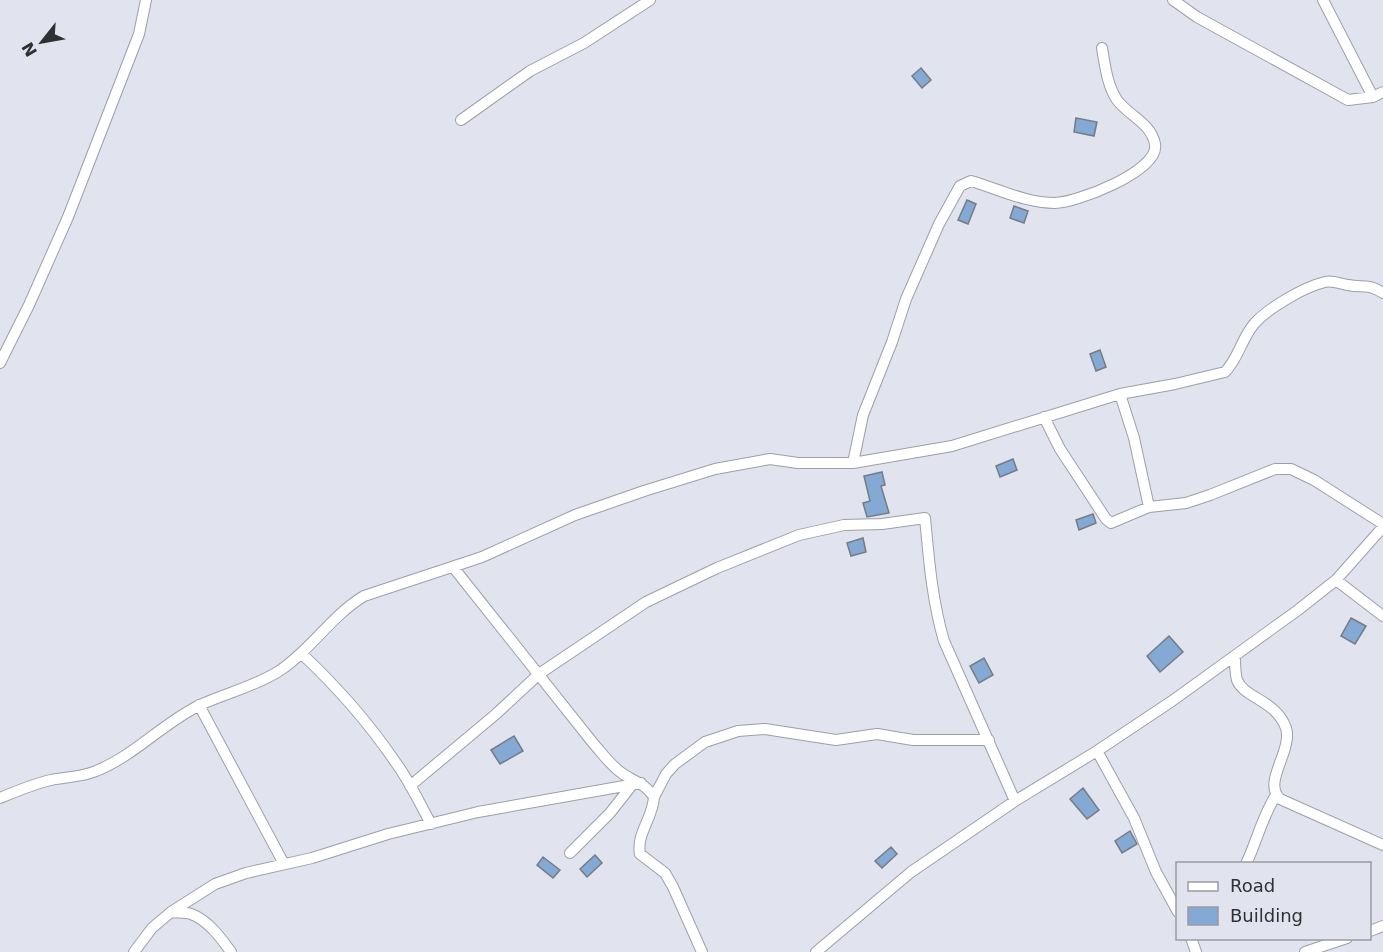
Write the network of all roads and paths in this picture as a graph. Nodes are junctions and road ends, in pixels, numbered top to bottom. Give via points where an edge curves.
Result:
1 (146, 0) edge
2 (650, 0) edge
3 (1173, 0) edge
4 (1323, 0) edge
5 (1102, 48) dead end
6 (1378, 95) edge
7 (462, 120) dead end
8 (1383, 293) edge
9 (0, 363) edge
10 (1120, 394) junction
11 (1044, 417) junction
12 (853, 463) junction
13 (1149, 507) junction
14 (1383, 526) edge
15 (453, 567) junction
16 (1336, 580) junction
17 (1383, 616) edge
18 (302, 654) junction
19 (1235, 656) junction
20 (539, 674) junction
21 (199, 705) junction
22 (989, 741) junction
23 (1096, 751) junction
24 (637, 784) junction
25 (410, 786) junction
26 (1276, 795) junction
27 (654, 797) junction
28 (0, 798) edge
29 (1015, 801) junction
30 (431, 824) junction
31 (1383, 845) edge
32 (570, 853) dead end
33 (1247, 862) edge
34 (284, 864) junction
35 (1176, 908) edge
36 (171, 912) junction
37 (1344, 940) edge
38 (134, 952) edge
39 (231, 952) edge
40 (702, 952) edge
41 (816, 952) edge
42 (1305, 952) edge

1 - 9 street via 139,34 68,217
2 - 7 street via 584,43 531,71
3 - 6 street via 1335,95 1348,100
4 - 6 street
5 - 12 street via 1112,91 1144,123 1156,147 1154,154 1134,173 1077,200 1038,202 971,181 960,186 906,299 864,415
8 - 10 street via 1364,285 1325,282 1263,315 1252,326 1225,372
10 - 11 street
10 - 13 street
11 - 12 street via 952,446
11 - 13 street via 1108,521 1114,523
12 - 15 street via 770,459 715,469 575,515
13 - 14 street via 1186,503 1275,469 1291,469
14 - 16 street
15 - 18 street via 364,596 329,624
15 - 20 street
16 - 17 street
16 - 19 street
18 - 21 street via 249,687
18 - 25 street via 368,723
19 - 23 street
19 - 26 street via 1237,680 1274,709 1287,732 1274,782
20 - 22 street via 646,602 771,546 844,525 925,518 936,614 944,641
20 - 24 street via 592,743
20 - 25 street
21 - 28 street via 104,768 51,780
21 - 34 street
22 - 27 street via 913,740 877,734 836,740 765,729 738,731 705,742 675,764
22 - 29 street
23 - 29 street
23 - 35 street via 1134,818
24 - 27 street via 648,787
24 - 30 street
24 - 32 street
25 - 30 street
26 - 31 street
26 - 33 street via 1261,822
27 - 40 street via 650,819 638,844 640,854 665,873
29 - 41 street via 911,872
30 - 34 street
34 - 36 street via 215,884
36 - 38 street via 152,928
36 - 39 street via 192,914 209,926
37 - 42 street

